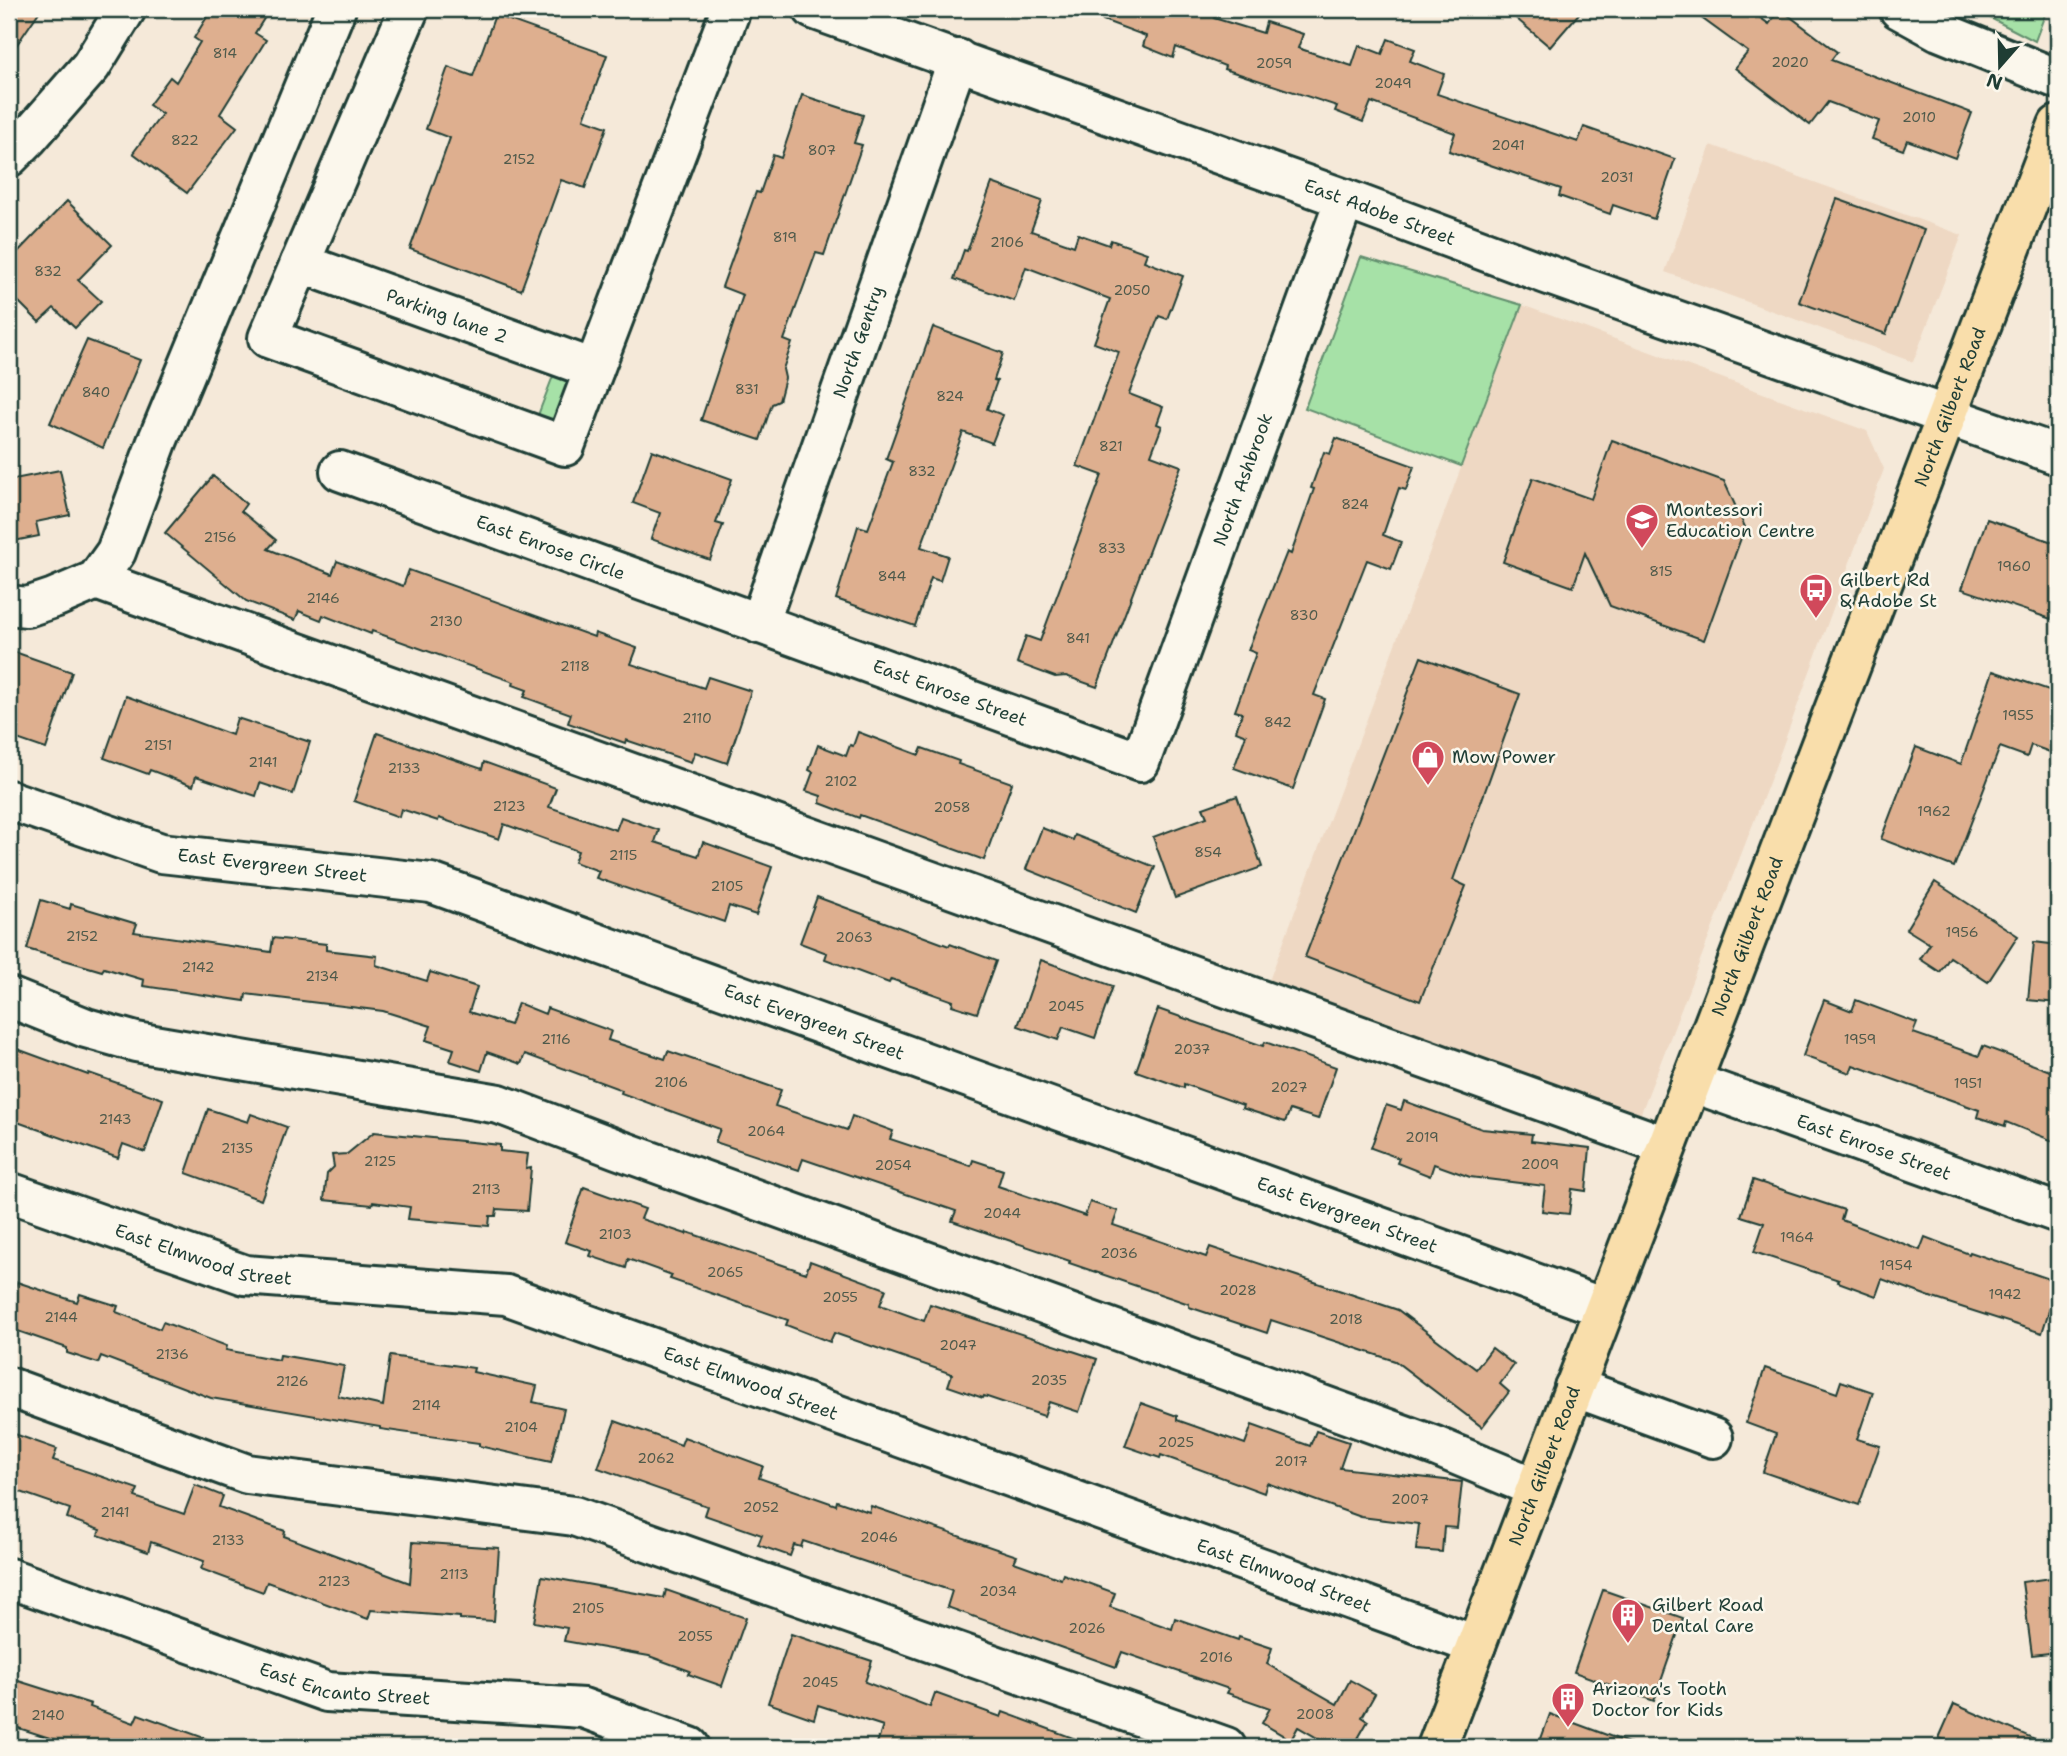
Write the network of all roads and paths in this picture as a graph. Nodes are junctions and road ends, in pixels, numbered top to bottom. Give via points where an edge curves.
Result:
1 (127, 9) edge
2 (336, 9) edge
3 (409, 9) edge
4 (731, 9) edge
5 (813, 9) edge
6 (1899, 9) edge
7 (958, 59) junction
8 (2058, 79) edge
9 (2058, 125) edge
10 (9, 157) edge
11 (1345, 199) junction
12 (300, 263) junction
13 (594, 369) junction
14 (1946, 416) junction
15 (2058, 455) edge
16 (340, 471) dead end
17 (96, 580) junction
18 (9, 605) edge
19 (760, 624) junction
20 (1140, 762) joint
21 (11, 808) edge
22 (9, 998) edge
23 (1691, 1082) junction
24 (1666, 1146) junction
25 (9, 1192) edge
26 (2058, 1213) edge
27 (1604, 1308) junction
28 (9, 1387) edge
29 (1574, 1387) junction
30 (1713, 1438) dead end
31 (1536, 1488) junction
32 (9, 1578) edge
33 (1476, 1645) junction
34 (690, 1747) edge
35 (1226, 1747) edge
36 (1437, 1747) edge

1 - 10 street via 91,66
2 - 17 street via 116,552
3 - 12 street
4 - 13 street
5 - 7 street, East Adobe Street
6 - 8 street via 1948,35
7 - 11 street, East Adobe Street
7 - 19 street, North Gentry
9 - 14 main road, North Gilbert Road
11 - 14 street, East Adobe Street
11 - 20 street, North Ashbrook
12 - 13 street, Parking lane 2
12 - 13 street via 268,338 565,446
14 - 15 street, East Adobe Street
14 - 23 main road, North Gilbert Road
16 - 19 street, East Enrose Circle
17 - 18 street via 27,607
17 - 24 street
19 - 20 street, East Enrose Street
21 - 27 street, East Evergreen Street via 161,853 431,883
22 - 31 street via 136,1042 499,1104 1435,1446
23 - 24 main road, North Gilbert Road
23 - 26 street, East Enrose Street
24 - 27 main road, North Gilbert Road
25 - 33 street, East Elmwood Street via 245,1275 506,1295
27 - 29 main road, North Gilbert Road
28 - 35 street via 247,1474 574,1516
29 - 30 street
29 - 31 main road, North Gilbert Road
31 - 33 main road, North Gilbert Road
32 - 34 street, East Encanto Street via 327,1692 583,1708
33 - 36 main road, North Gilbert Road

